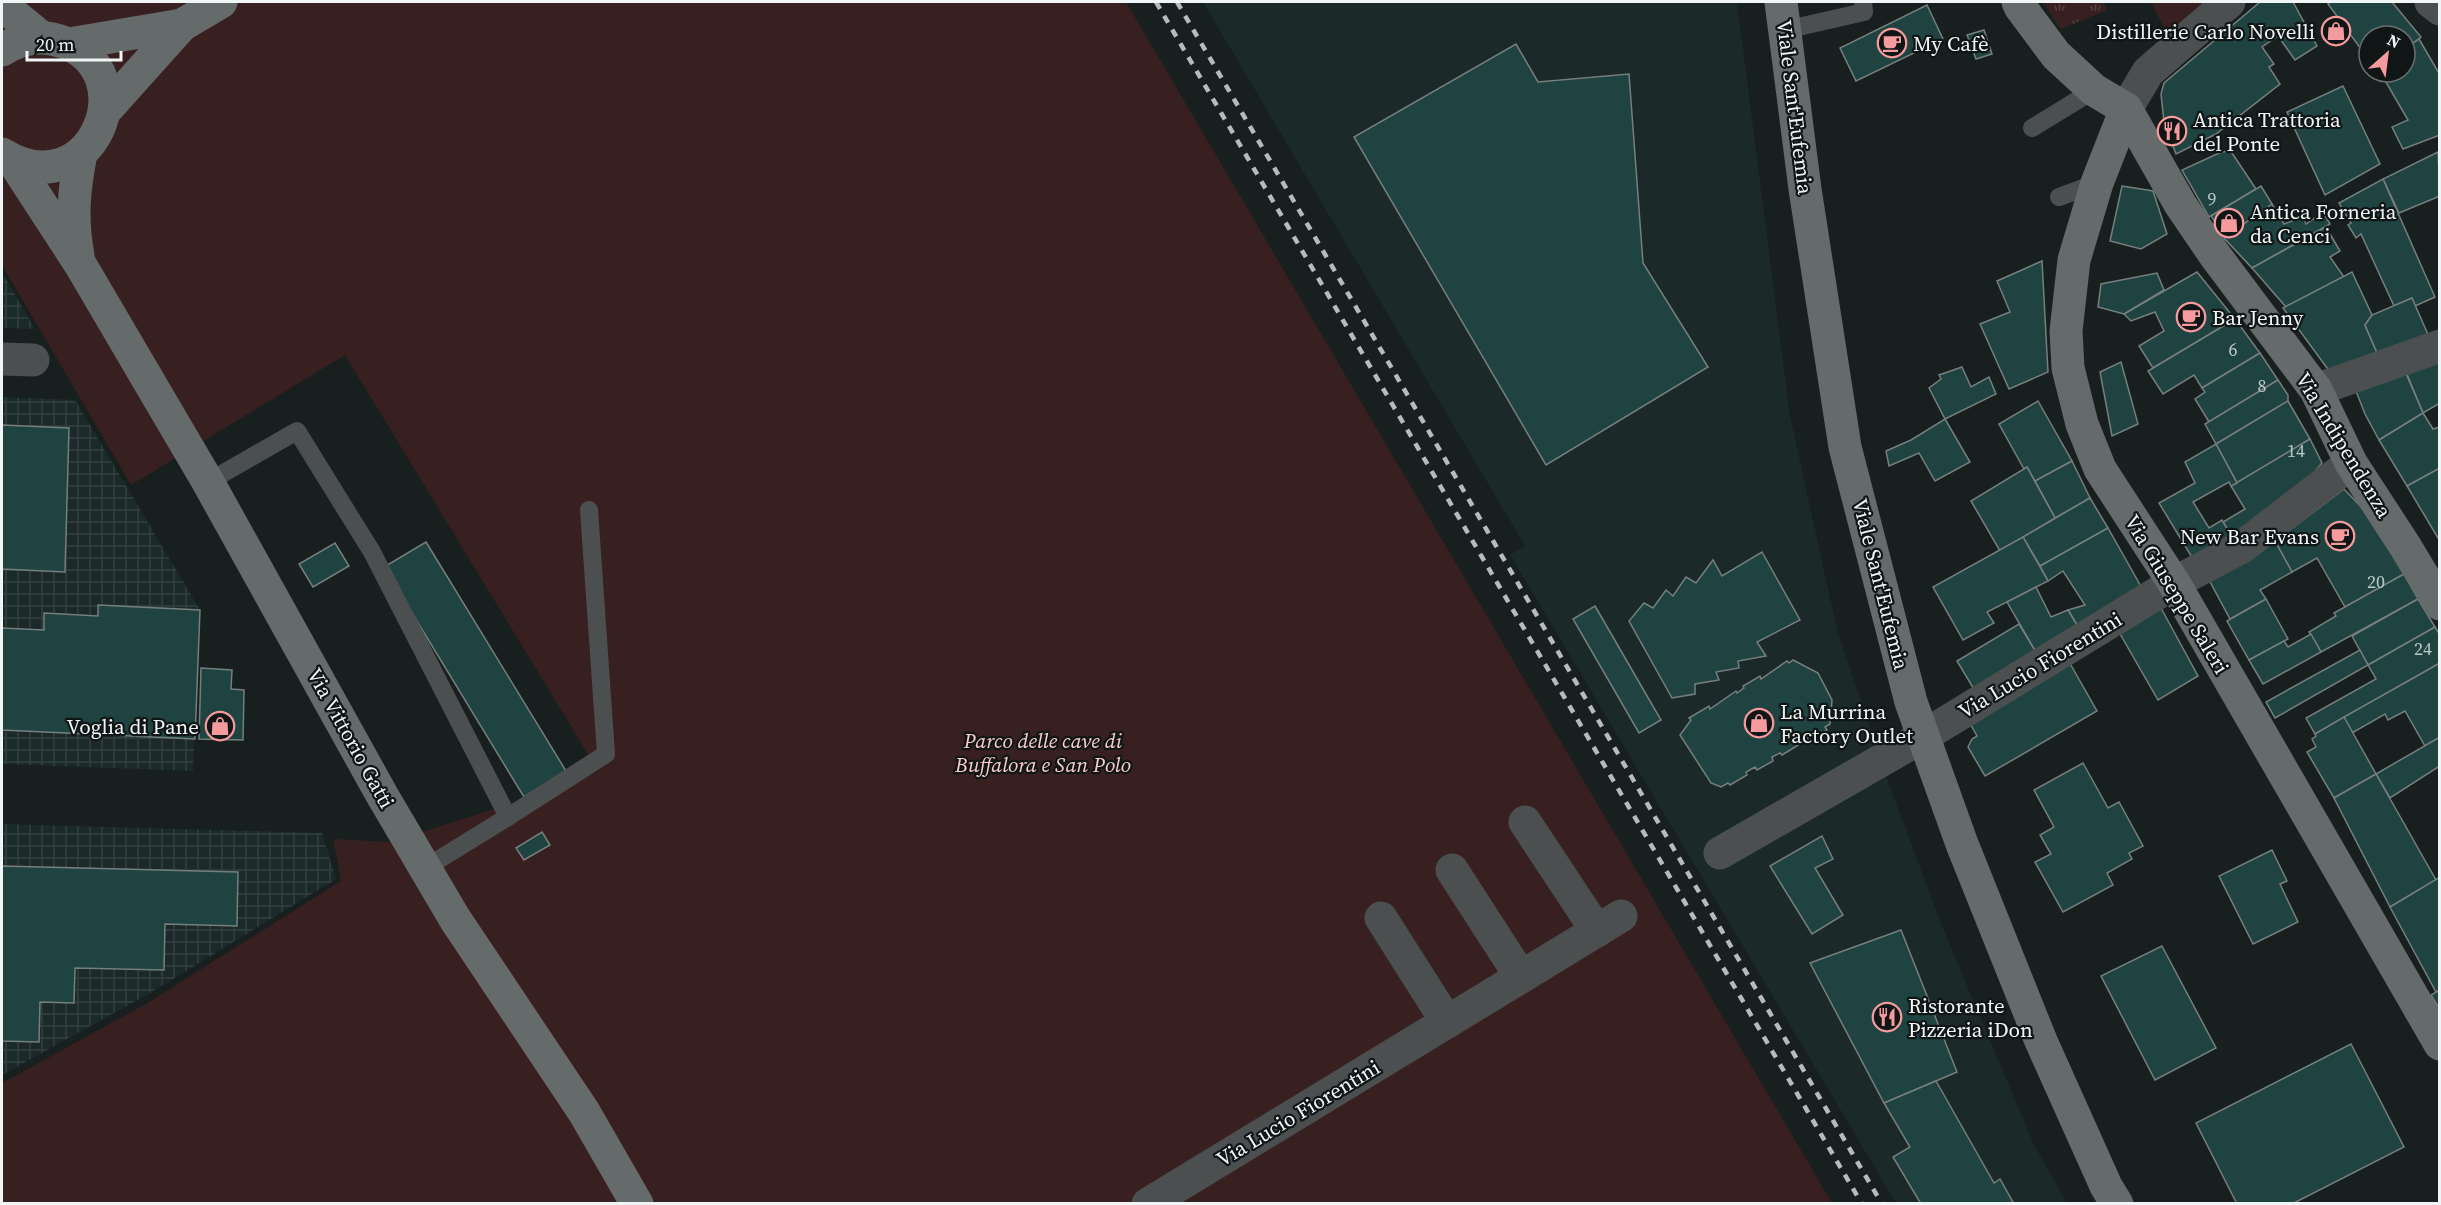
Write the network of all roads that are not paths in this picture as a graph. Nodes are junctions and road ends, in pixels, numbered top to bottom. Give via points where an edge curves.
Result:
1 (221, 2) edge
2 (1863, 2) edge
3 (2018, 2) edge
4 (2229, 2) edge
5 (2431, 2) edge
6 (2, 5) edge
7 (2439, 9) edge
8 (1783, 16) edge
9 (182, 25) junction
10 (55, 41) junction
11 (2, 50) edge
12 (2094, 90) junction
13 (2126, 109) junction
14 (104, 112) junction
15 (2032, 128) dead end
16 (81, 153) junction
17 (7, 158) edge
18 (2097, 183) junction
19 (2059, 197) dead end
20 (80, 264) junction
21 (2439, 346) edge
22 (2316, 390) junction
23 (2351, 463) junction
24 (208, 482) junction
25 (589, 510) dead end
26 (2174, 583) junction
27 (2439, 604) edge
28 (1922, 736) junction
29 (508, 817) junction
30 (1525, 822) dead end
31 (1720, 853) dead end
32 (425, 868) junction
33 (1452, 870) dead end
34 (1381, 918) dead end
35 (1521, 977) junction
36 (1447, 1022) junction
37 (2439, 1044) edge
38 (637, 1203) edge
39 (1148, 1203) edge
40 (2117, 1203) edge

1 - 9 street
2 - 8 lane via 1864,12
3 - 12 street via 2056,55
4 - 13 street via 2148,72
5 - 7 street
6 - 10 street, Via Vittorio Gatti
8 - 28 street, Viale Sant'Eufemia via 1845,447
9 - 10 street
9 - 14 street
10 - 11 street via 26,39
10 - 14 street, Via Vittorio Gatti via 83,53 93,66 105,96
12 - 13 street
12 - 15 lane
13 - 18 street, Via Giuseppe Saleri
13 - 22 street, Via Indipendenza via 2180,204
14 - 16 street, Via Vittorio Gatti via 101,126
16 - 17 street, Via Vittorio Gatti via 55,166 26,166
16 - 20 street, Via Vittorio Gatti via 73,190
17 - 20 street, Via Vittorio Gatti
18 - 19 lane
18 - 26 street, Via Giuseppe Saleri via 2074,260 2066,331 2068,368 2082,424 2100,469
20 - 24 street, Via Vittorio Gatti
21 - 22 street
22 - 23 street, Via Indipendenza
23 - 26 street, Via Lucio Fiorentini via 2242,546
23 - 27 street, Via Indipendenza
24 - 29 lane via 297,431 372,552
24 - 32 street, Via Vittorio Gatti
25 - 29 lane via 606,754
26 - 28 street, Via Lucio Fiorentini
26 - 37 street, Via Giuseppe Saleri
28 - 31 street, Via Lucio Fiorentini
28 - 40 street, Viale Sant'Eufemia via 2041,1041
29 - 32 lane
30 - 35 street, Via Lucio Fiorentini via 1609,923
32 - 38 street, Via Vittorio Gatti via 584,1112
33 - 35 street
34 - 36 street
35 - 36 street, Via Lucio Fiorentini
36 - 39 street, Via Lucio Fiorentini

